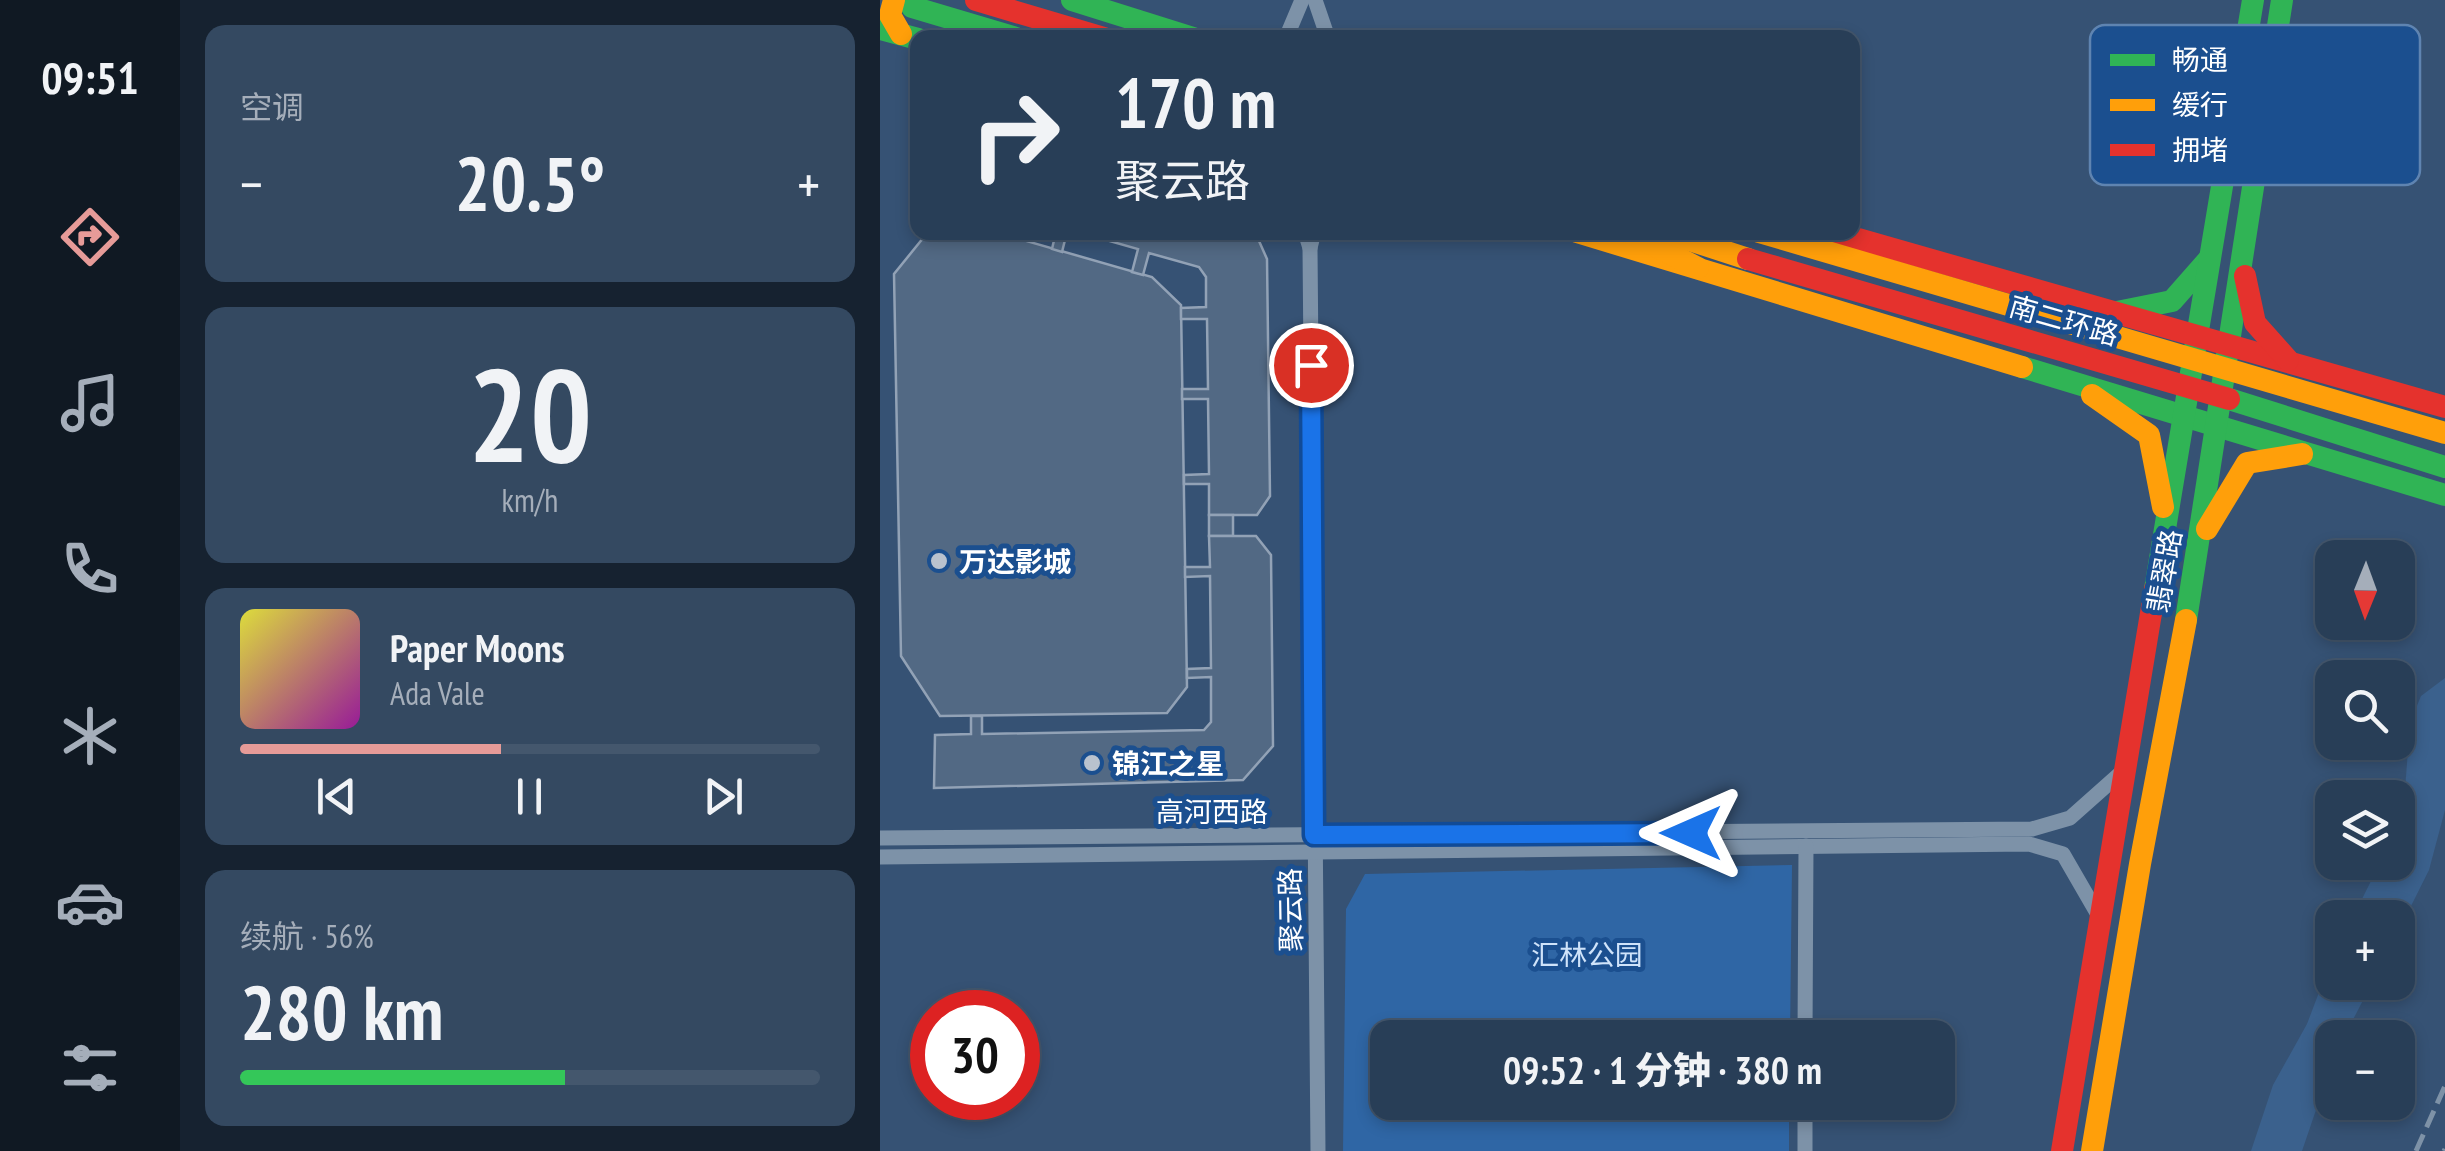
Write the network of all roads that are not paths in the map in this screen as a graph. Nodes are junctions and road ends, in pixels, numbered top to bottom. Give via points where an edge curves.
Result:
1 (976, 0) edge
2 (1072, 0) edge
3 (1302, 0) edge
4 (1314, 0) edge
5 (2253, 0) edge
6 (2282, 0) edge
7 (903, 4) edge
8 (2249, 25) edge
9 (2278, 25) edge
10 (989, 30) edge
11 (1077, 30) edge
12 (1168, 30) edge
13 (1289, 30) edge
14 (1325, 30) edge
15 (900, 34) edge
16 (2222, 185) edge
17 (2254, 185) edge
18 (1860, 239) edge
19 (1310, 240) edge
20 (1604, 240) edge
21 (1644, 240) edge
22 (1690, 240) edge
23 (1786, 240) edge
24 (2209, 259) junction
25 (2242, 260) junction
26 (1698, 268) junction
27 (2114, 312) junction
28 (2196, 336) junction
29 (2230, 346) junction
30 (2290, 363) junction
31 (2074, 383) junction
32 (2445, 407) edge
33 (2183, 416) junction
34 (2217, 426) junction
35 (2445, 433) edge
36 (2308, 453) junction
37 (2445, 467) edge
38 (2445, 494) edge
39 (2166, 520) junction
40 (2200, 540) junction
41 (2124, 770) junction
42 (1314, 835) junction
43 (880, 838) edge
44 (1806, 846) junction
45 (1314, 853) junction
46 (880, 857) edge
47 (2100, 918) junction
48 (1805, 1020) edge
49 (1805, 1120) edge
50 (1318, 1151) edge
51 (1805, 1151) edge
52 (2062, 1151) edge
53 (2092, 1151) edge

1 - 11 main road
2 - 12 main road
3 - 13 street
4 - 14 street
5 - 8 main road, 翡翠路
6 - 9 main road, 翡翠路
7 - 10 main road
7 - 15 main road via 890,15
16 - 24 main road, 翡翠路
17 - 25 main road, 翡翠路
18 - 27 main road
19 - 42 street, 聚云路
20 - 26 main road
21 - 26 main road
22 - 37 main road, 南二环路, bridge
23 - 35 main road, 南二环路, bridge
24 - 27 main road via 2172,301
24 - 28 main road, 翡翠路
25 - 29 main road, 翡翠路
25 - 30 main road via 2254,324
26 - 31 main road
27 - 28 main road
28 - 29 main road
28 - 33 main road, 翡翠路
29 - 30 main road
29 - 34 main road, 翡翠路
30 - 32 main road
31 - 33 main road
31 - 39 main road via 2149,435
33 - 34 main road
33 - 39 main road, 翡翠路
34 - 36 main road
34 - 40 main road, 翡翠路
36 - 38 main road
36 - 40 main road via 2247,462
39 - 41 main road, 翡翠路
40 - 53 main road, 翡翠路
41 - 42 street, 高河西路 via 2070,818 2032,829
41 - 47 main road, 翡翠路
42 - 43 street, 高河西路
42 - 45 street, 聚云路
44 - 45 street, 高河西路
44 - 47 street, 高河西路 via 2029,844 2063,854
44 - 48 street
45 - 46 street, 高河西路
45 - 50 street, 聚云路
47 - 52 main road, 翡翠路
49 - 51 street

